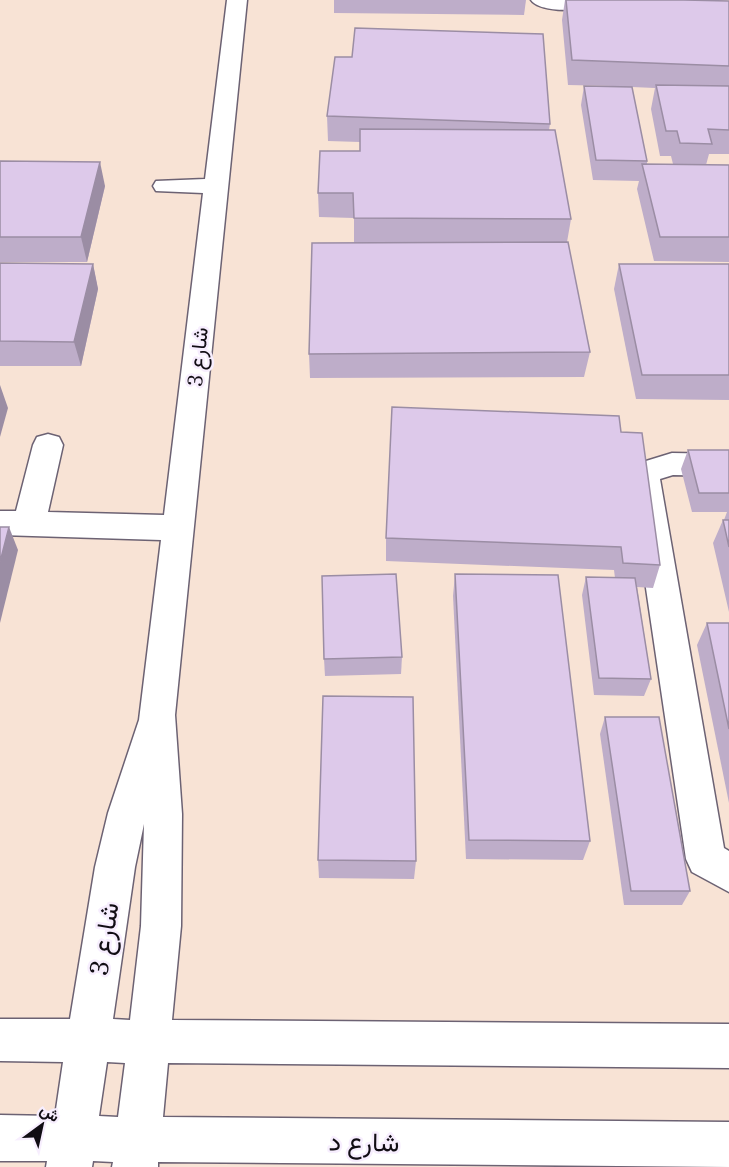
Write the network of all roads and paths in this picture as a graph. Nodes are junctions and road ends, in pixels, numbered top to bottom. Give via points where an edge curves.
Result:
1 (237, 0) edge
2 (541, 0) edge
3 (627, 3) edge
4 (165, 186) dead end
5 (216, 186) junction
6 (48, 445) dead end
7 (729, 465) edge
8 (14, 524) edge
9 (178, 528) junction
10 (157, 715) junction
11 (729, 873) edge
12 (0, 1040) edge
13 (87, 1041) junction
14 (148, 1041) junction
15 (729, 1046) edge
16 (0, 1138) edge
17 (729, 1145) edge
18 (71, 1153) edge
19 (136, 1153) edge

1 - 5 street, شارع 3
2 - 3 street
4 - 5 street
5 - 9 street, شارع 3
6 - 8 street
7 - 11 street via 672,464 644,473 706,859
8 - 9 street
9 - 10 street, شارع 3
10 - 13 street, شارع 3 via 115,867
10 - 14 street, شارع 3 via 163,880
12 - 13 street
13 - 14 street
13 - 18 street, شارع 3
14 - 15 street
14 - 19 street, شارع 3
16 - 18 street, شارع د
17 - 19 street, شارع د
18 - 19 street, شارع د

